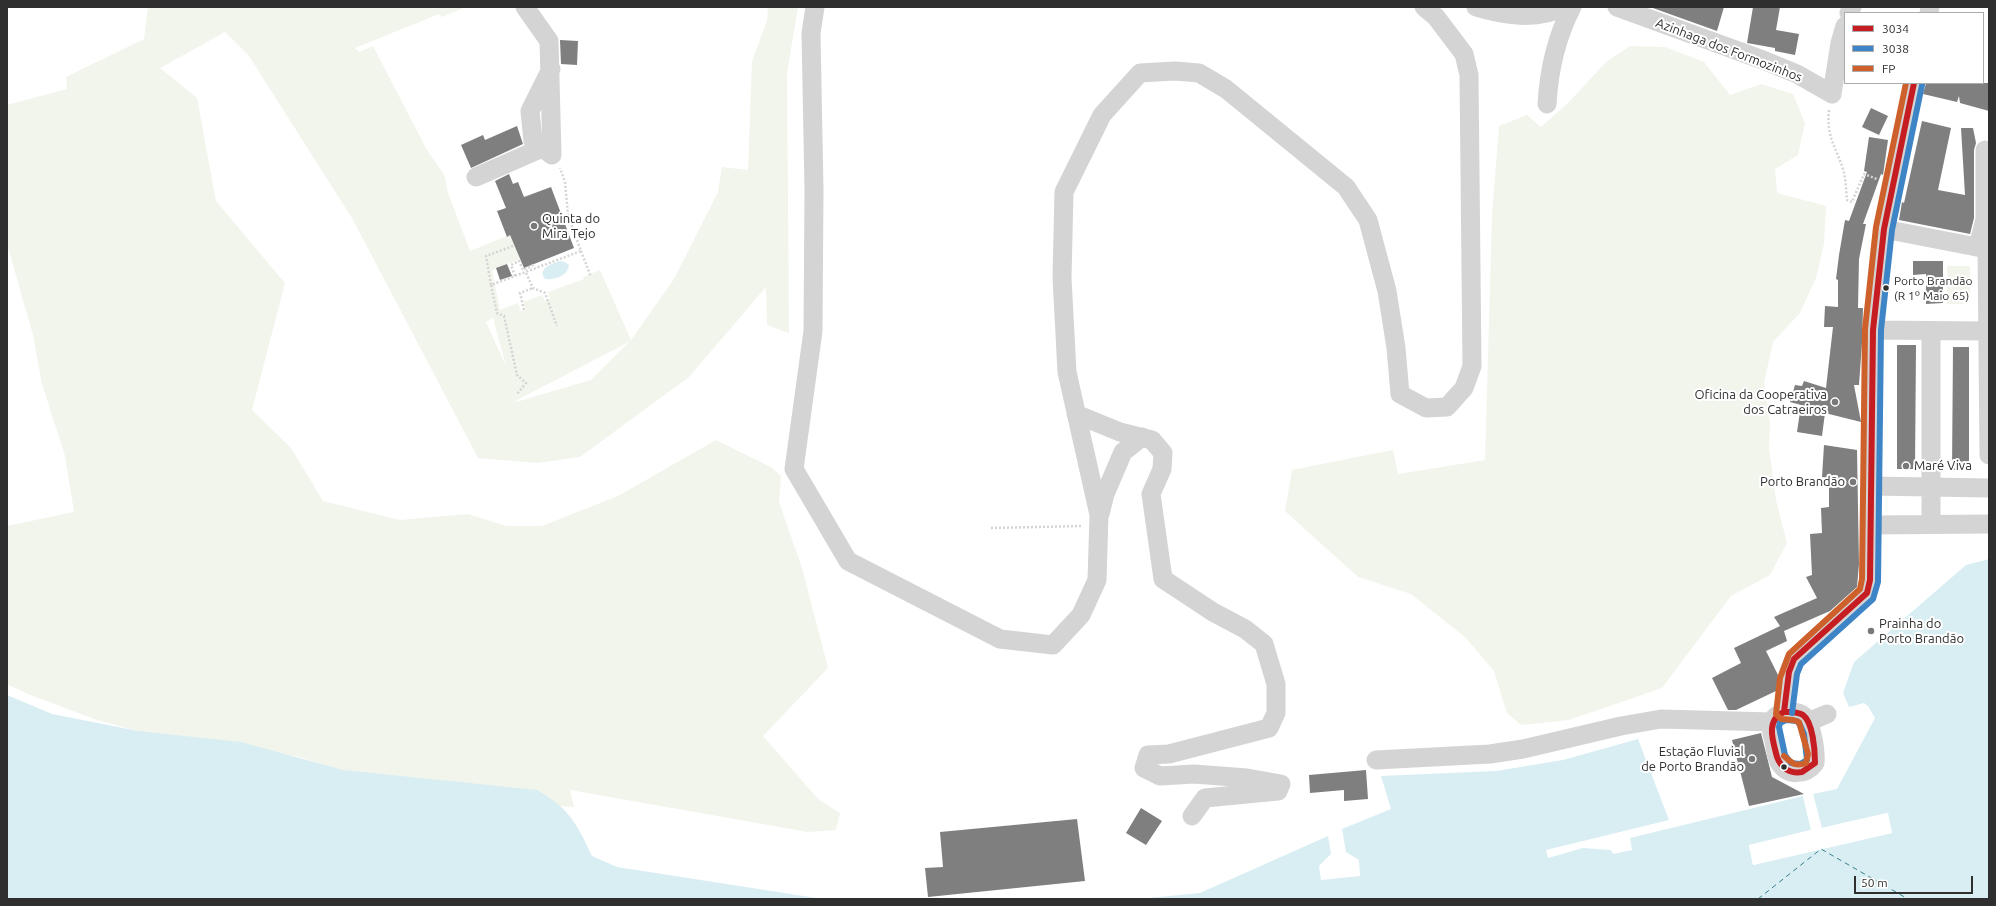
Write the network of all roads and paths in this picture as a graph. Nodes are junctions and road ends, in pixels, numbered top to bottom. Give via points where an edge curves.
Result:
1 (525, 7) edge
2 (815, 7) edge
3 (1424, 7) edge
4 (1476, 7) edge
5 (1563, 7) edge
6 (1572, 7) edge
7 (1617, 7) edge
8 (1844, 29) edge
9 (1914, 84) edge
10 (1832, 94) junction
11 (1547, 104) dead end
12 (1985, 150) dead end
13 (557, 160) dead end
14 (476, 177) dead end
15 (1893, 185) junction
16 (1884, 229) junction
17 (513, 246) dead end
18 (1978, 247) junction
19 (581, 251) junction
20 (535, 264) dead end
21 (526, 273) dead end
22 (515, 276) junction
23 (591, 277) dead end
24 (491, 285) junction
25 (533, 288) junction
26 (524, 310) dead end
27 (557, 326) dead end
28 (1873, 330) junction
29 (1931, 331) junction
30 (1988, 331) junction
31 (1989, 381) edge
32 (517, 394) dead end
33 (1076, 414) junction
34 (1142, 437) junction
35 (1989, 455) edge
36 (1871, 486) junction
37 (1931, 487) junction
38 (1989, 488) edge
39 (1094, 520) junction
40 (1931, 524) junction
41 (1989, 524) edge
42 (1871, 525) junction
43 (991, 528) dead end
44 (1827, 714) dead end
45 (1778, 717) junction
46 (1808, 722) junction
47 (1376, 760) dead end
48 (1192, 816) dead end

1 - 14 street via 549,41 551,69 530,111 533,141 542,148
2 - 39 street via 811,32 813,331 794,469 848,561 1000,639 1053,645 1081,615 1097,580
3 - 33 street via 1436,17 1464,54 1469,75 1472,366 1464,388 1447,408 1426,408 1400,394 1387,291 1368,220 1346,187 1226,88 1199,73 1175,72 1140,73 1102,115 1064,192 1062,278 1067,372
4 - 5 street via 1496,13 1531,14 1556,11
6 - 11 street via 1554,49 1548,78
7 - 10 street, Azinhaga dos Formozinhos via 1770,63 1797,74
8 - 10 street
9 - 15 street
10 - 15 path via 1828,118 1831,143 1843,170 1847,200 1852,202 1864,174
12 - 18 street via 1985,219
13 - 19 path via 565,182 568,215
15 - 16 street
16 - 18 street
16 - 28 street
17 - 24 path via 486,256
18 - 30 street via 1987,249
19 - 22 path
19 - 23 path
20 - 22 path via 522,270 519,261 511,265
21 - 25 path
22 - 24 path
24 - 32 path via 497,313 504,316 518,375 526,383
25 - 26 path via 520,293
25 - 27 path via 545,293
28 - 29 street
28 - 36 street
29 - 30 street
29 - 37 street
30 - 31 street
31 - 35 street
33 - 34 street via 1120,432
33 - 39 street
34 - 39 street via 1123,452
34 - 48 street via 1152,440 1163,452 1162,469 1151,494 1163,579 1213,612 1245,629 1264,644 1276,684 1276,713 1269,728 1169,754 1148,755 1144,768 1160,776 1194,774 1247,778 1281,784 1278,791 1205,798
36 - 37 street
36 - 42 street
37 - 38 street
37 - 40 street
39 - 43 path
40 - 41 street
40 - 42 street
42 - 45 street via 1870,580 1867,593 1794,659
44 - 46 street
45 - 46 street via 1795,712 1804,716
45 - 46 street via 1772,732 1779,762 1790,772 1799,774 1811,769 1815,763 1816,754
45 - 47 street via 1661,718 1490,754

